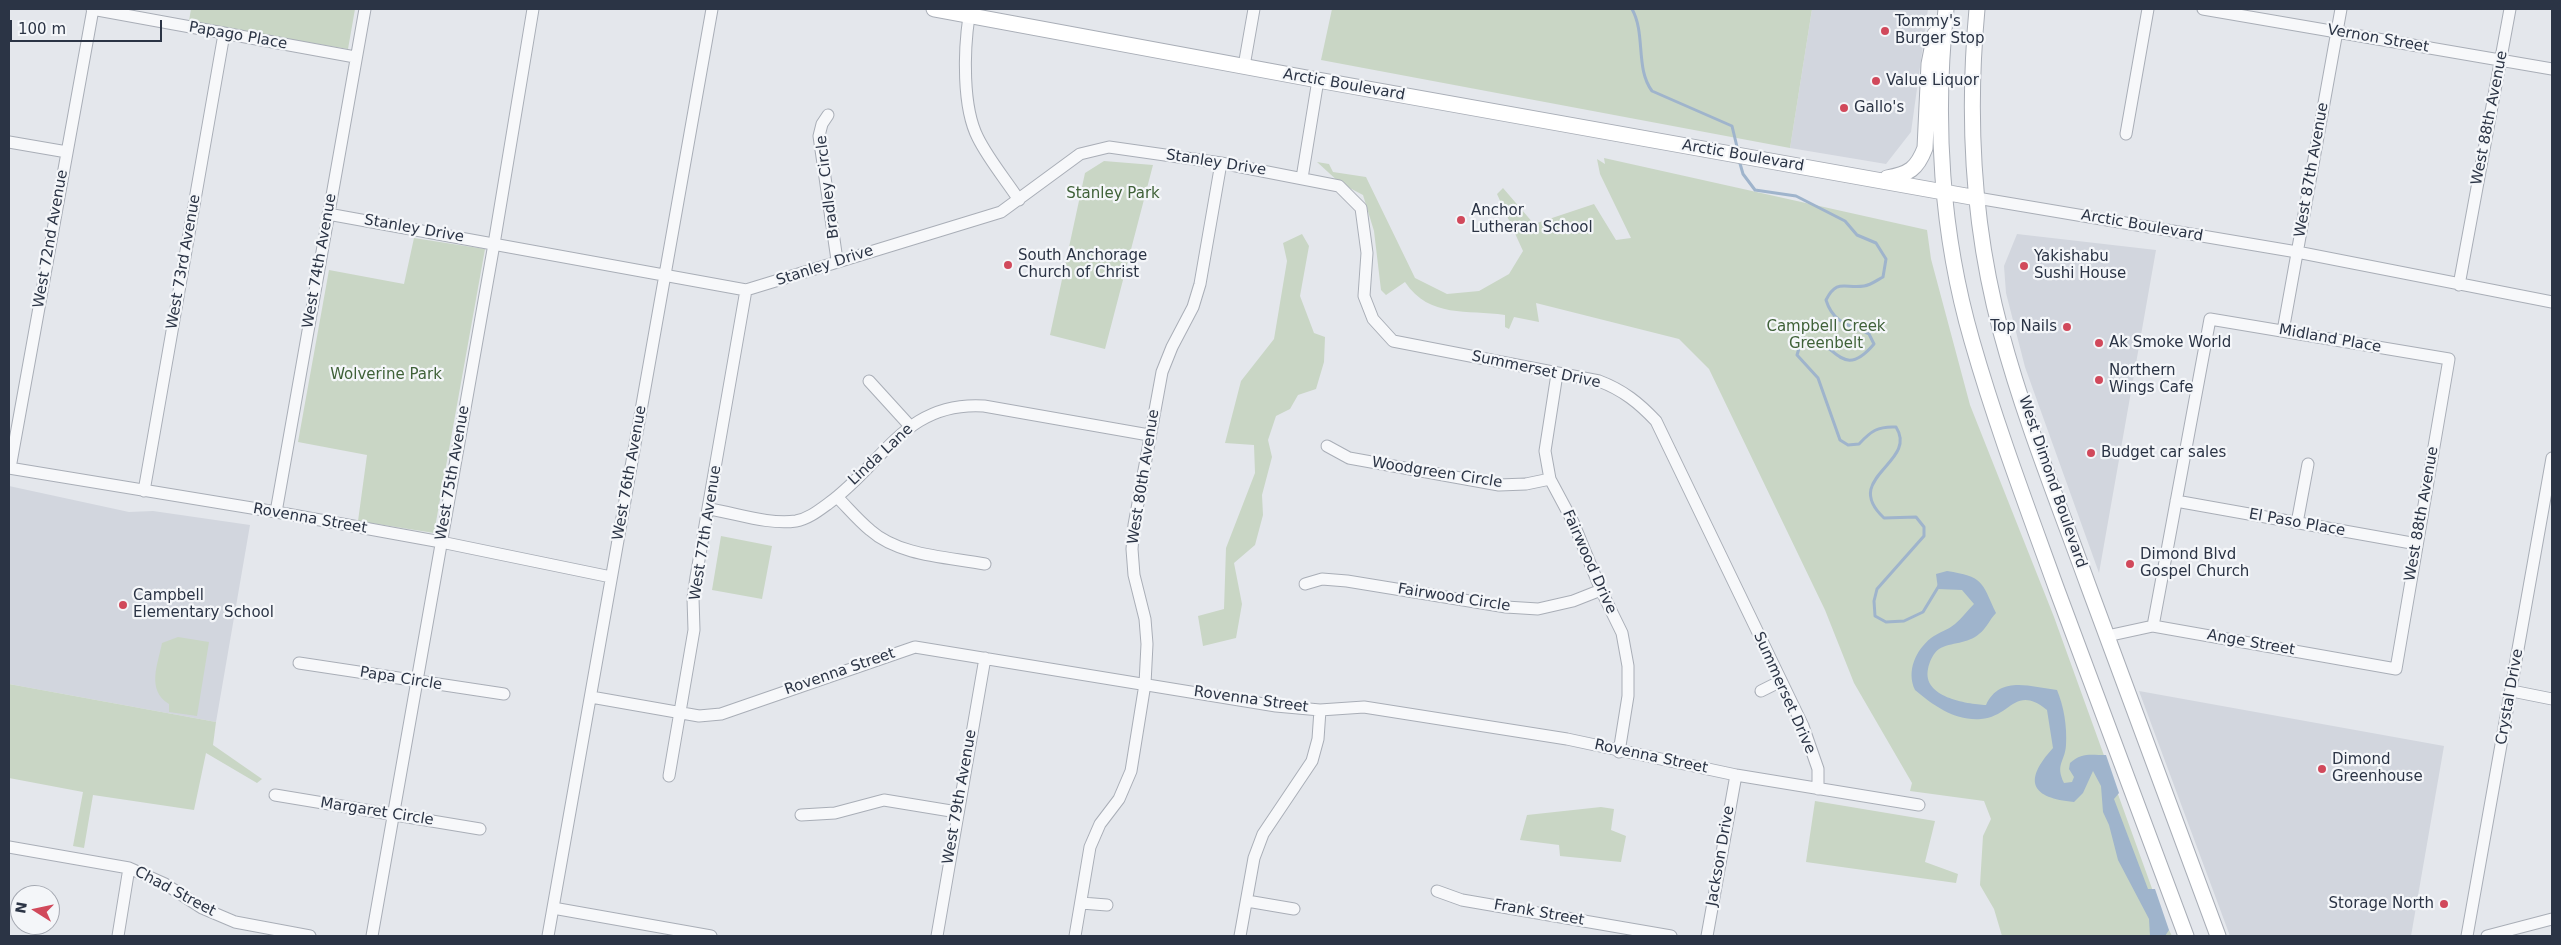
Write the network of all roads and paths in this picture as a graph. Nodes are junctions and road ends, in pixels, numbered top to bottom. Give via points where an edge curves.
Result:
1 (93, 9) edge
2 (365, 9) edge
3 (532, 9) edge
4 (712, 9) edge
5 (934, 9) edge
6 (1254, 9) edge
7 (1942, 9) edge
8 (1946, 9) edge
9 (1977, 9) edge
10 (2148, 9) edge
11 (2203, 9) edge
12 (2341, 9) edge
13 (2510, 9) edge
14 (969, 13) edge
15 (2337, 32) junction
16 (224, 34) junction
17 (354, 57) junction
18 (2501, 60) junction
19 (1244, 66) junction
20 (2552, 69) edge
21 (1318, 80) junction
22 (828, 115) dead end
23 (2126, 134) dead end
24 (9, 142) edge
25 (67, 152) junction
26 (1221, 163) junction
27 (1302, 178) junction
28 (1878, 180) junction
29 (1945, 191) junction
30 (1977, 198) junction
31 (1019, 200) junction
32 (328, 214) junction
33 (494, 244) junction
34 (2297, 252) junction
35 (837, 260) junction
36 (665, 275) junction
37 (2459, 286) junction
38 (746, 290) junction
39 (2552, 302) edge
40 (2283, 331) junction
41 (2449, 359) joint
42 (1557, 374) junction
43 (869, 381) dead end
44 (910, 426) junction
45 (1150, 435) junction
46 (1327, 446) dead end
47 (2552, 458) edge
48 (2308, 464) dead end
49 (9, 468) edge
50 (1550, 479) junction
51 (144, 491) junction
52 (837, 497) junction
53 (2176, 501) junction
54 (709, 509) junction
55 (276, 512) junction
56 (2297, 523) junction
57 (441, 542) junction
58 (2417, 544) junction
59 (985, 564) dead end
60 (611, 577) junction
61 (1305, 584) dead end
62 (1601, 590) junction
63 (2153, 626) junction
64 (2107, 636) junction
65 (985, 658) junction
66 (299, 663) dead end
67 (2396, 669) joint
68 (1782, 681) junction
69 (417, 682) junction
70 (1145, 684) junction
71 (1761, 691) dead end
72 (2512, 691) junction
73 (504, 694) dead end
74 (591, 697) junction
75 (2552, 699) edge
76 (1320, 710) junction
77 (680, 712) junction
78 (1619, 752) junction
79 (1736, 775) junction
80 (668, 776) dead end
81 (1818, 789) junction
82 (275, 795) dead end
83 (1919, 804) dead end
84 (957, 812) junction
85 (393, 814) junction
86 (801, 816) dead end
87 (480, 829) dead end
88 (9, 847) edge
89 (129, 868) junction
90 (1437, 891) dead end
91 (1247, 901) junction
92 (1081, 902) junction
93 (1107, 905) dead end
94 (553, 908) junction
95 (1294, 909) dead end
96 (2552, 919) edge
97 (648, 931) edge
98 (118, 936) edge
99 (310, 936) edge
100 (372, 936) edge
101 (548, 936) edge
102 (710, 936) edge
103 (937, 936) edge
104 (1075, 936) edge
105 (1240, 936) edge
106 (1671, 936) edge
107 (1707, 936) edge
108 (2186, 936) edge
109 (2218, 936) edge
110 (2467, 936) edge
111 (2487, 936) edge

1 - 16 street, Papago Place
1 - 25 street, West 72nd Avenue
2 - 17 street, West 74th Avenue
3 - 33 street, West 75th Avenue
4 - 36 street, West 76th Avenue
5 - 14 main road, Arctic Boulevard
6 - 19 street
7 - 28 main road via 1929,64 1925,148 1920,160 1906,175
8 - 29 main road, West Dimond Boulevard via 1940,86
9 - 30 main road, West Dimond Boulevard via 1972,90
10 - 23 street
11 - 15 street, Vernon Street
12 - 15 street, West 87th Avenue
13 - 18 street, West 88th Avenue
14 - 19 main road, Arctic Boulevard
14 - 31 street via 966,36 970,113 978,138
15 - 18 street, Vernon Street
15 - 34 street, West 87th Avenue
16 - 17 street, Papago Place
16 - 51 street, West 73rd Avenue
17 - 32 street, West 74th Avenue
18 - 20 street, Vernon Street
18 - 37 street, West 88th Avenue
19 - 21 main road, Arctic Boulevard
21 - 27 street
21 - 28 main road, Arctic Boulevard
22 - 35 street, Bradley Circle via 819,136
24 - 25 street
25 - 49 street, West 72nd Avenue
26 - 27 street, Stanley Drive
26 - 31 street, Stanley Drive via 1109,147 1080,154
26 - 45 street, West 80th Avenue via 1200,284 1193,307 1162,372
27 - 42 street, Summerset Drive via 1339,186 1361,208 1367,253 1364,296 1373,319 1393,341
28 - 29 main road, Arctic Boulevard
29 - 30 main road, Arctic Boulevard
29 - 108 main road, West Dimond Boulevard via 1955,264 1986,385 2012,465
30 - 34 street, Arctic Boulevard
30 - 64 main road, West Dimond Boulevard via 1985,259 2001,332 2041,455
31 - 35 street, Stanley Drive via 1001,212
32 - 33 street, Stanley Drive
32 - 55 street, West 74th Avenue
33 - 36 street, Stanley Drive
33 - 57 street, West 75th Avenue
34 - 37 street, Arctic Boulevard
34 - 40 street, West 87th Avenue
35 - 38 street, Stanley Drive
36 - 38 street, Stanley Drive
36 - 60 street, West 76th Avenue
37 - 39 street, Arctic Boulevard
38 - 54 street, West 77th Avenue
40 - 41 street, Midland Place
40 - 53 street, Midland Place via 2210,319
41 - 58 street, West 88th Avenue
42 - 50 street, Fairwood Drive via 1545,451
42 - 68 street, Summerset Drive via 1599,381 1616,388 1638,402 1656,421
43 - 44 street
44 - 45 street, Linda Lane via 944,408 963,404
44 - 52 street, Linda Lane
45 - 70 street, West 80th Avenue via 1132,549 1134,575 1145,619
46 - 50 street, Woodgreen Circle via 1349,458 1499,485
47 - 72 street, Crystal Drive
48 - 56 street
49 - 51 street, Rovenna Street
50 - 62 street, Fairwood Drive via 1573,522
51 - 55 street, Rovenna Street
52 - 54 street, Linda Lane via 807,518 796,521 782,522
52 - 59 street via 870,531 885,540 907,549
53 - 56 street, El Paso Place
53 - 63 street
54 - 77 street, West 77th Avenue via 696,577 694,630
55 - 57 street, Rovenna Street
56 - 58 street, El Paso Place
57 - 60 street, Rovenna Street
57 - 69 street, West 75th Avenue
58 - 67 street, West 88th Avenue
60 - 74 street, West 76th Avenue
61 - 62 street, Fairwood Circle via 1322,579 1347,581 1506,607 1538,609
62 - 78 street, Fairwood Drive via 1622,633 1628,666 1628,696
63 - 64 street, Ange Street
63 - 67 street, Ange Street
64 - 109 main road, West Dimond Boulevard
65 - 70 street, Rovenna Street
65 - 77 street, Rovenna Street via 915,647 721,714 699,716
65 - 84 street, West 79th Avenue
66 - 69 street, Papa Circle
68 - 71 street
68 - 81 street, Summerset Drive via 1803,726 1818,770
69 - 73 street, Papa Circle
69 - 85 street, West 75th Avenue
70 - 76 street, Rovenna Street via 1276,706
70 - 92 street, West 80th Avenue via 1131,771 1119,800 1100,824 1090,847
72 - 75 street
72 - 110 street, Crystal Drive
74 - 77 street, Rovenna Street
74 - 94 street, West 76th Avenue
76 - 78 street, Rovenna Street via 1364,706 1567,739
76 - 91 street via 1318,739 1312,760 1263,834 1254,858
77 - 80 street, West 77th Avenue
78 - 79 street, Rovenna Street
79 - 81 street, Rovenna Street
79 - 107 street, Jackson Drive
81 - 83 street, Rovenna Street
82 - 85 street, Margaret Circle
84 - 86 street via 884,800 835,813
84 - 103 street, West 79th Avenue
85 - 87 street, Margaret Circle
85 - 100 street, West 75th Avenue
88 - 89 street, Chad Street
89 - 98 street
89 - 99 street, Chad Street via 165,884 202,908 235,922
90 - 106 street, Frank Street via 1462,900
91 - 95 street
91 - 105 street
92 - 93 street
92 - 104 street, West 80th Avenue
94 - 97 street
94 - 101 street, West 76th Avenue
96 - 111 street
97 - 102 street

